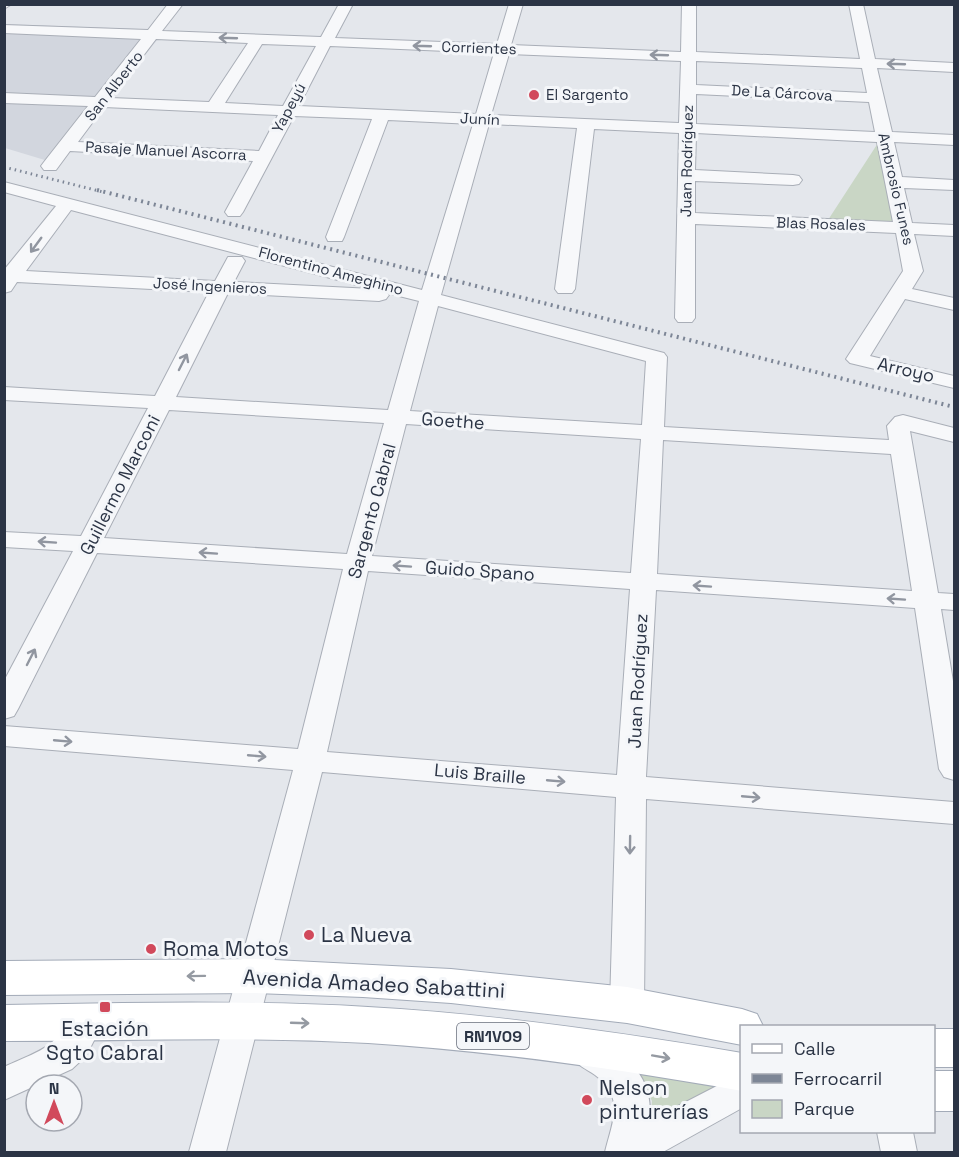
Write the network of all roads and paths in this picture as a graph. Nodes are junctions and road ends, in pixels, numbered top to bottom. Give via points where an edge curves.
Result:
1 (176, 4) edge
2 (346, 4) edge
3 (516, 4) edge
4 (688, 4) edge
5 (856, 4) edge
6 (4, 29) edge
7 (153, 35) junction
8 (258, 39) junction
9 (326, 42) junction
10 (503, 49) junction
11 (687, 56) junction
12 (870, 63) junction
13 (954, 67) edge
14 (688, 89) junction
15 (4, 98) edge
16 (876, 98) junction
17 (101, 102) junction
18 (214, 107) junction
19 (288, 110) junction
20 (382, 114) junction
21 (483, 119) junction
22 (586, 124) junction
23 (687, 128) junction
24 (884, 137) junction
25 (954, 140) edge
26 (67, 146) junction
27 (264, 156) junction
28 (50, 166) dead end
29 (687, 175) junction
30 (793, 180) dead end
31 (895, 182) junction
32 (954, 185) edge
33 (4, 187) edge
34 (67, 203) junction
35 (234, 212) dead end
36 (687, 218) junction
37 (905, 228) junction
38 (929, 229) junction
39 (954, 230) edge
40 (335, 237) dead end
41 (954, 238) edge
42 (235, 261) dead end
43 (7, 280) edge
44 (222, 287) junction
45 (565, 290) dead end
46 (901, 292) junction
47 (423, 296) junction
48 (954, 304) edge
49 (685, 318) dead end
50 (657, 357) joint
51 (857, 359) joint
52 (954, 382) edge
53 (4, 393) edge
54 (162, 403) junction
55 (397, 417) junction
56 (652, 433) junction
57 (954, 435) edge
58 (901, 448) junction
59 (4, 539) edge
60 (89, 545) junction
61 (357, 563) junction
62 (644, 582) junction
63 (926, 601) junction
64 (954, 602) edge
65 (4, 709) edge
66 (4, 736) edge
67 (310, 760) junction
68 (954, 769) edge
69 (631, 787) junction
70 (954, 813) edge
71 (255, 976) junction
72 (4, 978) edge
73 (627, 1005) junction
74 (241, 1021) junction
75 (4, 1023) edge
76 (86, 1023) junction
77 (740, 1027) edge
78 (564, 1043) junction
79 (935, 1048) edge
80 (954, 1048) edge
81 (740, 1072) edge
82 (4, 1084) edge
83 (740, 1090) edge
84 (935, 1091) edge
85 (954, 1091) edge
86 (895, 1133) edge
87 (208, 1152) edge
88 (623, 1152) edge
89 (629, 1152) edge
90 (899, 1152) edge

1 - 7 street, San Alberto
2 - 9 street, Yapeyú
3 - 10 street, Sargento Cabral
4 - 11 street, Juan Rodríguez
5 - 12 street, Ambrosio Funes
6 - 7 street, Corrientes
8 -> 7 street, Corrientes
7 - 17 street, San Alberto
8 - 9 street, Corrientes
8 - 18 street
10 -> 9 street, Corrientes
9 - 19 street, Yapeyú
11 -> 10 street, Corrientes
10 - 21 street, Sargento Cabral
11 - 12 street, Corrientes
11 - 14 street, Juan Rodríguez
13 -> 12 street, Corrientes
12 - 16 street, Ambrosio Funes
14 - 16 street, De La Cárcova
14 - 23 street, Juan Rodríguez
15 - 17 street, Junín
16 - 24 street, Ambrosio Funes
17 - 18 street, Junín
17 - 26 street, San Alberto
18 - 19 street, Junín
19 - 20 street, Junín
19 - 27 street, Yapeyú
20 - 21 street, Junín
20 - 40 street
21 - 22 street, Junín
21 - 47 street, Sargento Cabral
22 - 23 street, Junín
22 - 45 street
23 - 24 street, Junín
23 - 29 street, Juan Rodríguez
24 - 25 street, Junín
24 - 31 street, Ambrosio Funes
26 - 27 street, Pasaje Manuel Ascorra
26 - 28 street, San Alberto
27 - 35 street, Yapeyú
29 - 30 street
29 - 36 street, Juan Rodríguez
31 - 32 street
31 - 37 street, Ambrosio Funes
33 - 34 street, Florentino Ameghino
34 -> 43 street
34 - 47 street, Florentino Ameghino
36 - 37 street, Blas Rosales
36 - 49 street, Juan Rodríguez
37 - 38 street, Blas Rosales
37 - 46 street, Ambrosio Funes via 913,271
38 - 39 street, Blas Rosales
38 - 41 street
42 - 44 street, Guillermo Marconi
43 - 44 street, José Ingenieros
44 - 47 street, José Ingenieros
54 -> 44 street, Guillermo Marconi
46 - 48 street
46 - 51 street, Ambrosio Funes
47 - 50 street, Florentino Ameghino
47 - 55 street, Sargento Cabral
50 - 56 street, Juan Rodríguez
51 - 52 street, Arroyo
53 - 54 street, Goethe
54 - 55 street, Goethe
54 - 60 street, Guillermo Marconi
55 - 56 street, Goethe
55 - 61 street, Sargento Cabral
56 - 58 street, Goethe
56 - 62 street, Juan Rodríguez
57 - 58 street via 903,422 897,426
58 - 63 street
60 -> 59 street, Guido Spano
61 -> 60 street, Guido Spano
65 -> 60 street, Guillermo Marconi
62 -> 61 street, Guido Spano
61 - 67 street, Sargento Cabral
63 -> 62 street, Guido Spano
62 - 69 street, Juan Rodríguez
63 - 64 street, Guido Spano
63 - 68 street
66 -> 67 street, Luis Braille
67 -> 69 street, Luis Braille
67 - 71 street, Sargento Cabral
69 -> 70 street, Luis Braille
69 -> 73 street, Juan Rodríguez
71 -> 72 main road, Avenida Amadeo Sabattini
71 - 73 main road, Avenida Amadeo Sabattini via 452,986
71 - 74 street, Sargento Cabral
73 - 77 main road, Avenida Amadeo Sabattini
74 - 76 main road, RN1V09
74 -> 78 main road, RN1V09 via 354,1025
74 - 87 street, Sargento Cabral
75 - 76 main road, RN1V09
76 - 82 street via 74,1045 60,1058
78 -> 81 main road, RN1V09
78 - 88 street via 609,1063 630,1088 632,1125
79 - 80 main road
83 - 89 street
84 - 85 main road
86 - 90 street

